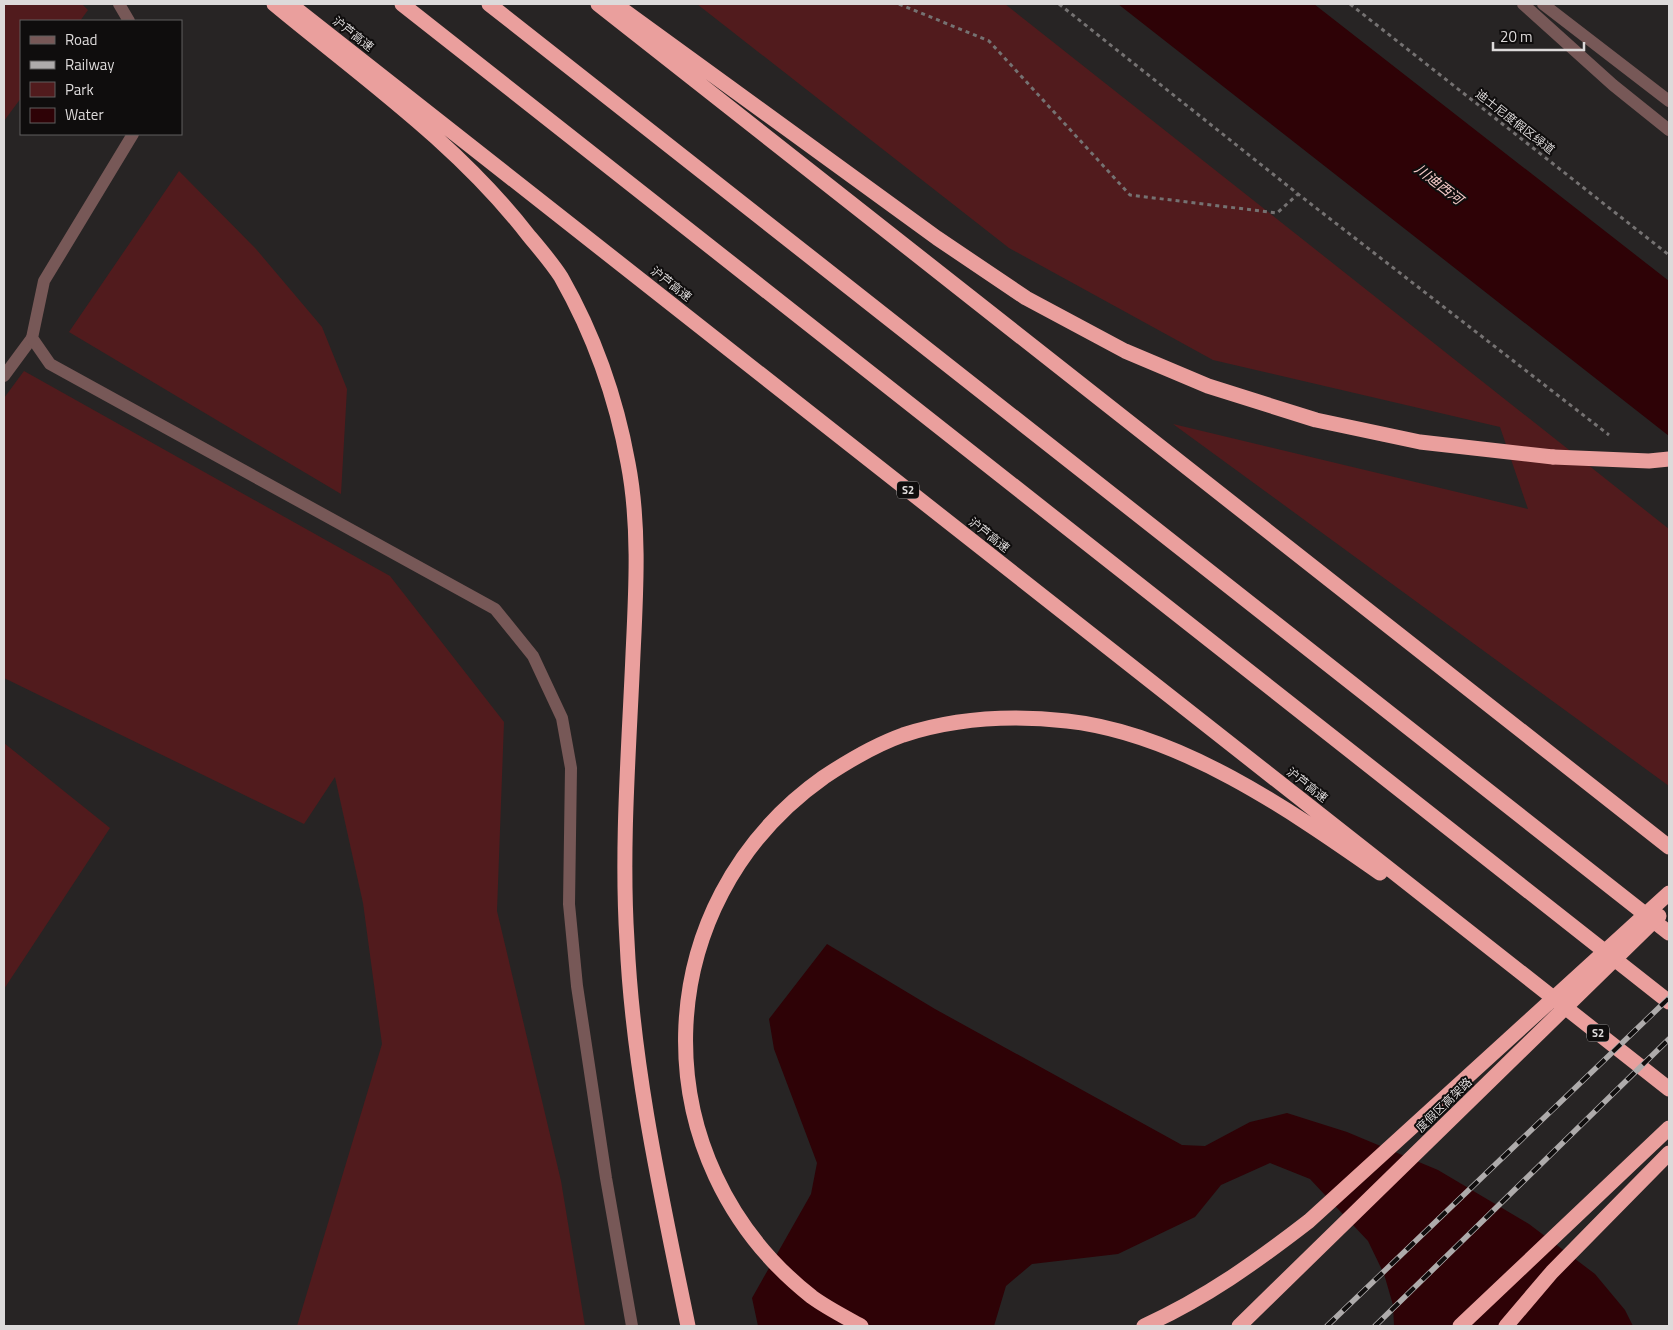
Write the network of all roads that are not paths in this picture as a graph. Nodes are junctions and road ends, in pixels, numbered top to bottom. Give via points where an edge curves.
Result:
1 (119, 4) edge
2 (274, 4) edge
3 (290, 4) edge
4 (402, 4) edge
5 (489, 4) edge
6 (598, 4) edge
7 (615, 4) edge
8 (1523, 4) edge
9 (1543, 4) edge
10 (128, 20) edge
11 (1669, 101) edge
12 (1669, 130) edge
13 (133, 135) edge
14 (32, 338) junction
15 (4, 376) edge
16 (1669, 459) edge
17 (1669, 847) edge
18 (1669, 893) edge
19 (1669, 906) edge
20 (1669, 933) edge
21 (1526, 977) junction
22 (1669, 1002) edge
23 (1669, 1089) edge
24 (1669, 1128) edge
25 (1669, 1154) edge
26 (632, 1326) edge
27 (688, 1326) edge
28 (862, 1326) edge
29 (1144, 1326) edge
30 (1239, 1326) edge
31 (1460, 1326) edge
32 (1506, 1326) edge

1 - 10 street
2 - 27 highway via 456,155 511,212 558,273 590,330 611,391 629,465 637,568 626,816 626,940 638,1061
3 - 21 highway, 沪芦高速 / S2
4 - 22 highway, bridge
5 - 20 highway, bridge
6 - 17 highway
7 - 16 highway, bridge via 937,238 1026,298 1125,352 1208,386 1316,420 1420,442 1554,457
8 - 12 street via 1613,85
9 - 11 street
13 - 14 street via 44,281
14 - 15 street
14 - 26 street via 50,364 495,610 533,656 562,718 571,768 570,904 576,986
18 - 29 highway, bridge via 1310,1221 1247,1269 1185,1307
19 - 30 highway, 度假区高架路, bridge
21 - 23 highway, 沪芦高速 / S2, bridge
21 - 28 highway via 1332,840 1251,789 1179,752 1120,732 1069,721 1014,718 958,722 902,736 849,760 801,794 761,832 726,882 703,934 690,983 686,1031 688,1084 698,1135 717,1183 745,1228 779,1268 814,1299
24 - 31 highway
25 - 32 highway via 1552,1272

